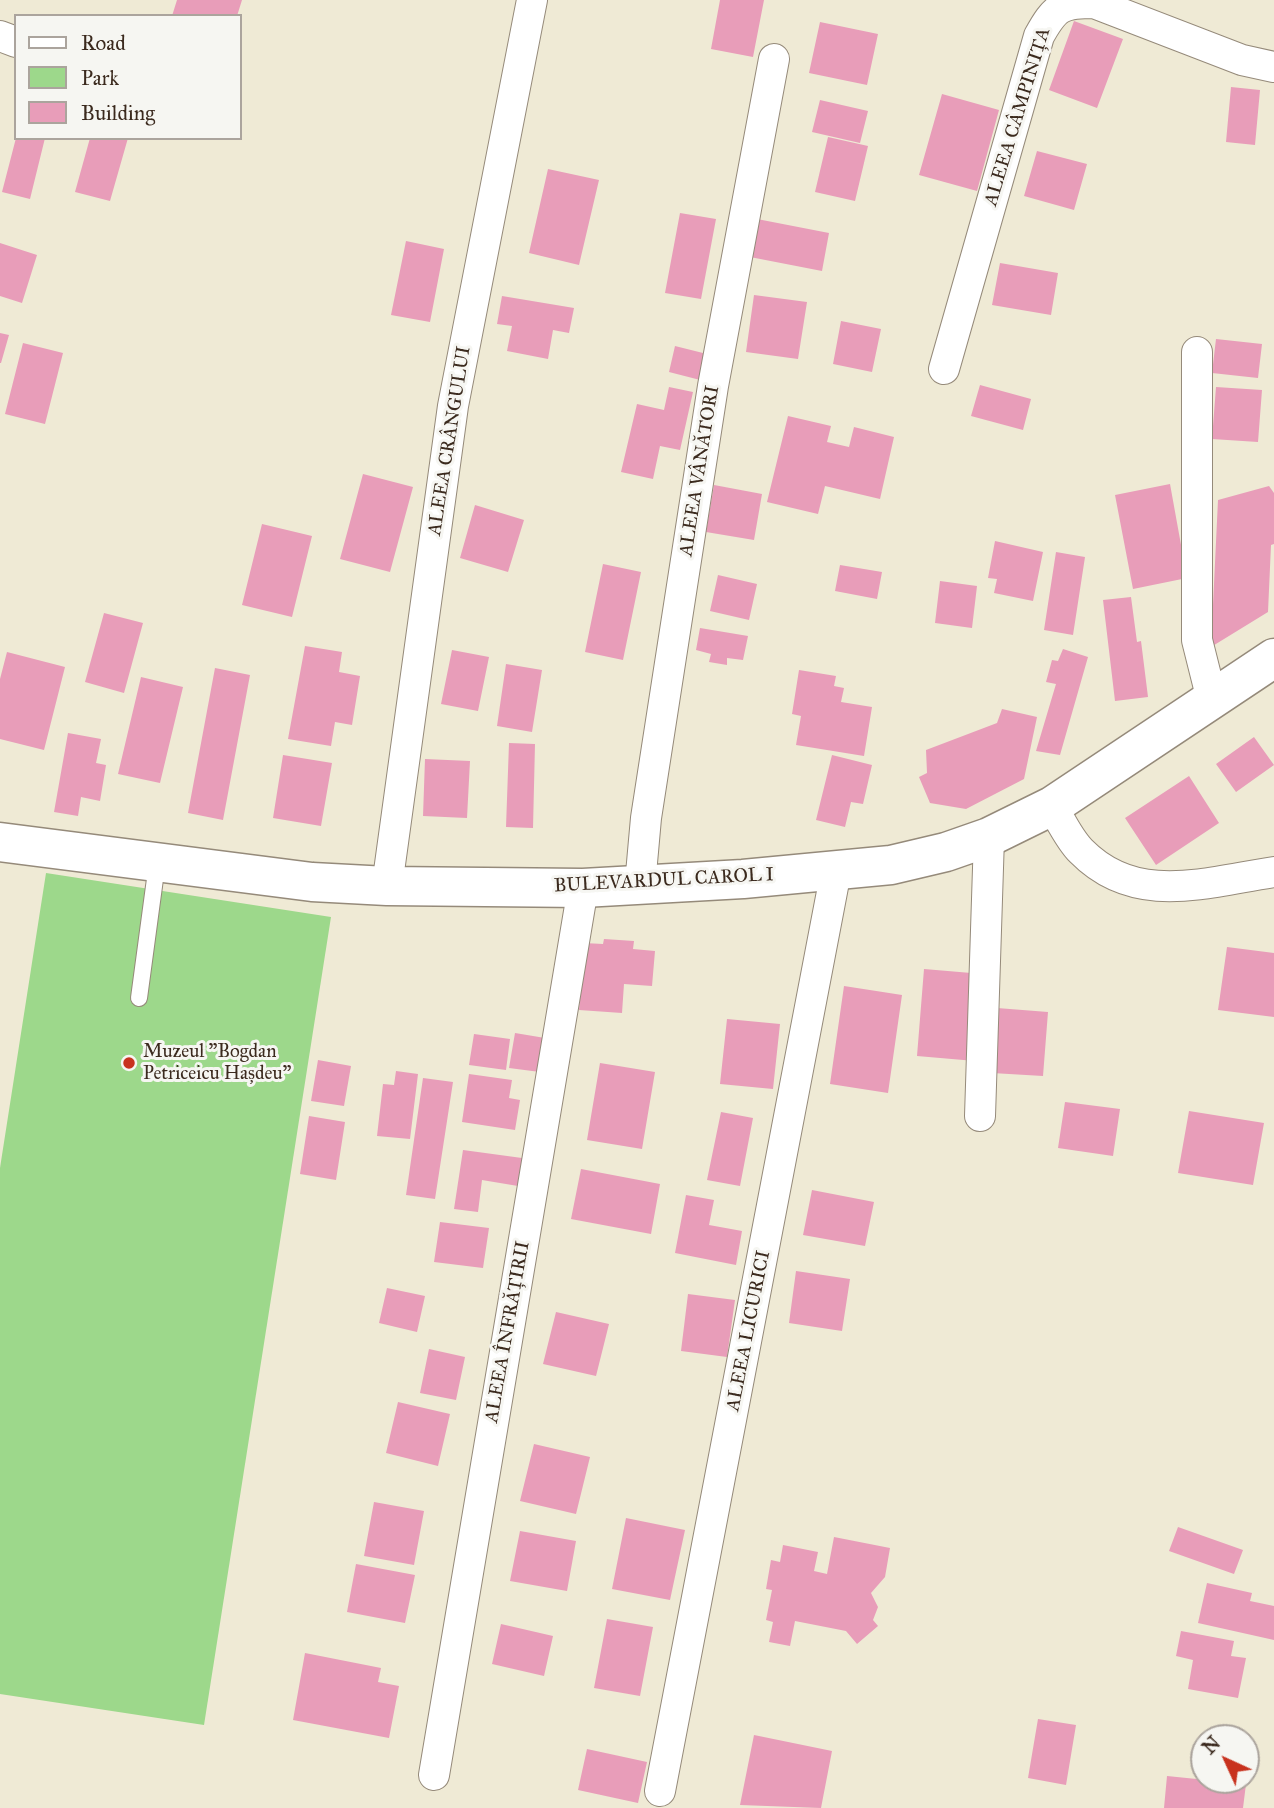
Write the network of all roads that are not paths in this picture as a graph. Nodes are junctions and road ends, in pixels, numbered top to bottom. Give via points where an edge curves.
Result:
1 (532, 0) edge
2 (774, 59) dead end
3 (1274, 67) edge
4 (1197, 352) dead end
5 (944, 369) dead end
6 (1267, 670) edge
7 (1212, 700) junction
8 (1052, 806) junction
9 (989, 837) junction
10 (0, 842) edge
11 (158, 864) junction
12 (836, 872) junction
13 (1274, 872) edge
14 (640, 885) junction
15 (387, 886) junction
16 (583, 888) junction
17 (139, 998) dead end
18 (980, 1116) dead end
19 (434, 1776) dead end
20 (660, 1791) dead end

1 - 15 street, ALEEA CRÂNGULUI via 453,406
2 - 14 street, ALEEA VÂNĂTORI via 713,386 648,805
3 - 5 street, ALEEA CÂMPINIȚA via 1241,60 1094,3 1070,3 1052,13 1039,36
4 - 7 street via 1197,640
6 - 7 main road, BULEVARDUL CAROL I
7 - 8 main road, BULEVARDUL CAROL I
8 - 9 main road, BULEVARDUL CAROL I
8 - 13 street via 1080,850 1104,872 1128,883 1167,888
9 - 12 main road, BULEVARDUL CAROL I via 902,862
9 - 18 street
10 - 11 main road, BULEVARDUL CAROL I
11 - 15 main road, BULEVARDUL CAROL I
11 - 17 lane
12 - 14 main road, BULEVARDUL CAROL I
12 - 20 street, ALEEA LICURICI
14 - 16 main road, BULEVARDUL CAROL I
15 - 16 main road, BULEVARDUL CAROL I
16 - 19 street, ALEEA ÎNFRĂȚIRII

